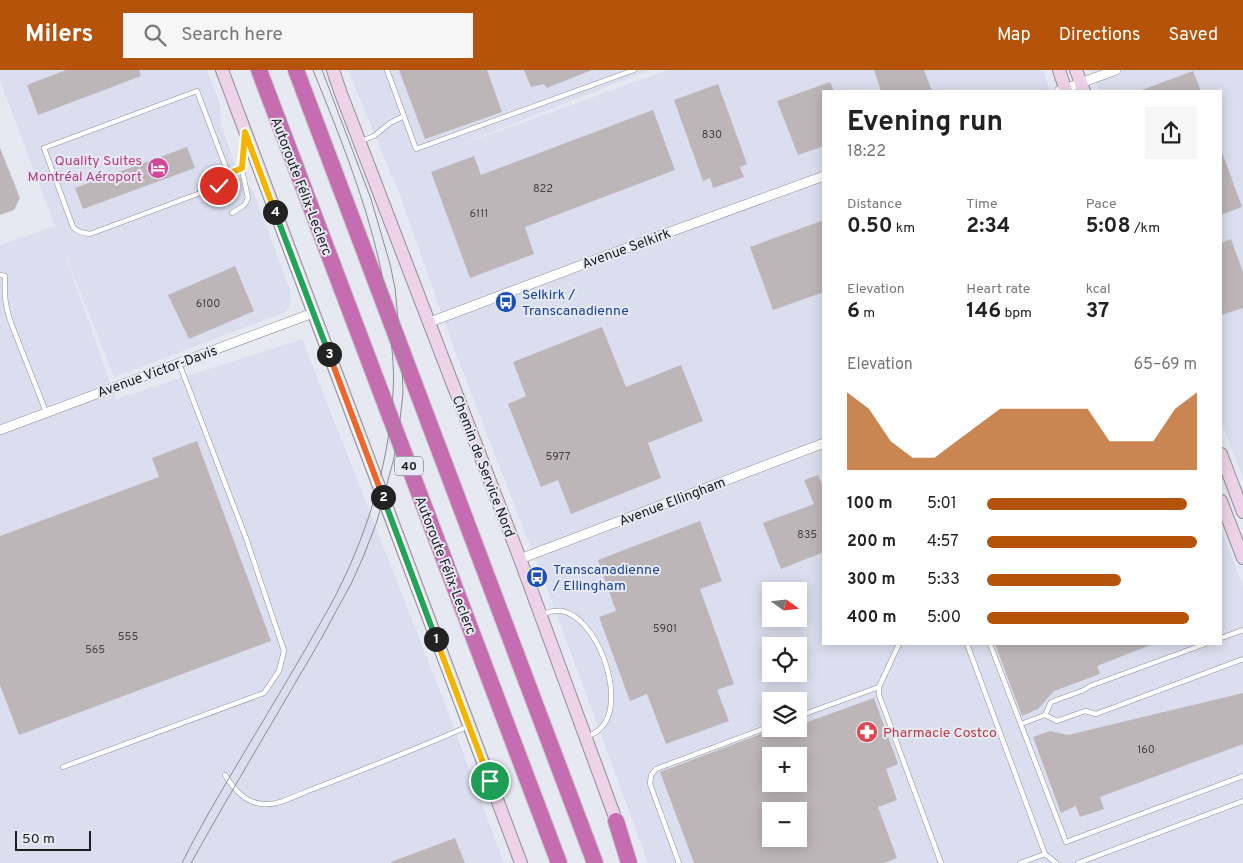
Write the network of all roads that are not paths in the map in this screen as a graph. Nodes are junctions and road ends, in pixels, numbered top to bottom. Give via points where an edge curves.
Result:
1 (222, 70) edge
2 (259, 70) edge
3 (296, 70) edge
4 (334, 70) edge
5 (387, 70) edge
6 (634, 70) edge
7 (1058, 70) edge
8 (1076, 70) edge
9 (1116, 70) edge
10 (1082, 87) edge
11 (1064, 90) edge
12 (404, 116) junction
13 (245, 132) junction
14 (360, 141) junction
15 (242, 168) junction
16 (228, 174) junction
17 (822, 177) edge
18 (232, 213) dead end
19 (0, 275) edge
20 (314, 313) junction
21 (430, 322) junction
22 (179, 363) junction
23 (46, 413) junction
24 (0, 430) edge
25 (822, 444) edge
26 (1222, 457) edge
27 (1222, 508) edge
28 (1243, 512) edge
29 (1243, 558) edge
30 (520, 559) junction
31 (540, 615) junction
32 (1243, 630) edge
33 (1222, 638) edge
34 (899, 645) edge
35 (967, 645) edge
36 (990, 645) edge
37 (1201, 645) edge
38 (1243, 659) edge
39 (880, 687) junction
40 (807, 713) edge
41 (1045, 715) junction
42 (1021, 724) junction
43 (469, 726) junction
44 (762, 729) edge
45 (586, 737) junction
46 (63, 767) dead end
47 (225, 775) dead end
48 (1243, 776) edge
49 (1243, 801) edge
50 (616, 821) junction
51 (1045, 854) junction
52 (521, 863) edge
53 (559, 863) edge
54 (595, 863) edge
55 (629, 863) edge
56 (634, 863) edge
57 (679, 863) edge
58 (941, 863) edge
59 (1020, 863) edge
60 (1056, 863) edge
61 (1078, 863) edge

1 - 13 main road
2 - 53 highway, Autoroute Félix-Leclerc / 40
3 - 54 highway, 40
4 - 14 main road, Chemin de Service Nord
5 - 12 lane
6 - 12 lane via 416,149
7 - 11 main road
8 - 10 main road
9 - 10 street
10 - 11 street
12 - 14 lane via 374,136
13 - 15 lane
13 - 20 main road
14 - 21 main road, Chemin de Service Nord
15 - 16 lane
15 - 18 lane via 247,201
16 - 16 lane via 196,91 44,148 73,226 90,234 219,186
17 - 21 street, Avenue Selkirk
19 - 23 lane via 5,276 4,294 11,323
20 - 22 street, Avenue Victor-Davis
20 - 43 main road
21 - 30 main road, Chemin de Service Nord
22 - 23 street, Avenue Victor-Davis
22 - 46 lane via 246,538 284,651 279,671 264,693
23 - 24 street, Avenue Victor-Davis
25 - 30 street, Avenue Ellingham
26 - 28 main road
27 - 29 main road
30 - 31 main road, Chemin de Service Nord
31 - 45 main road, Chemin de Service Nord
31 - 45 lane via 555,610 572,616 585,626 603,656 609,673 611,706 605,723
32 - 33 lane
34 - 39 lane
35 - 51 lane
36 - 42 lane
37 - 41 lane via 1051,702
38 - 41 lane via 1096,714 1085,711 1057,721
39 - 40 lane
39 - 58 lane via 879,695
41 - 42 lane
42 - 48 lane via 1066,842
43 - 47 lane via 272,804 258,804 245,798
43 - 52 main road
44 - 57 lane via 656,769 651,775 650,784
45 - 50 main road, Chemin de Service Nord
49 - 61 lane
50 - 55 highway
50 - 56 main road, Chemin de Service Nord
51 - 59 lane
51 - 60 lane

